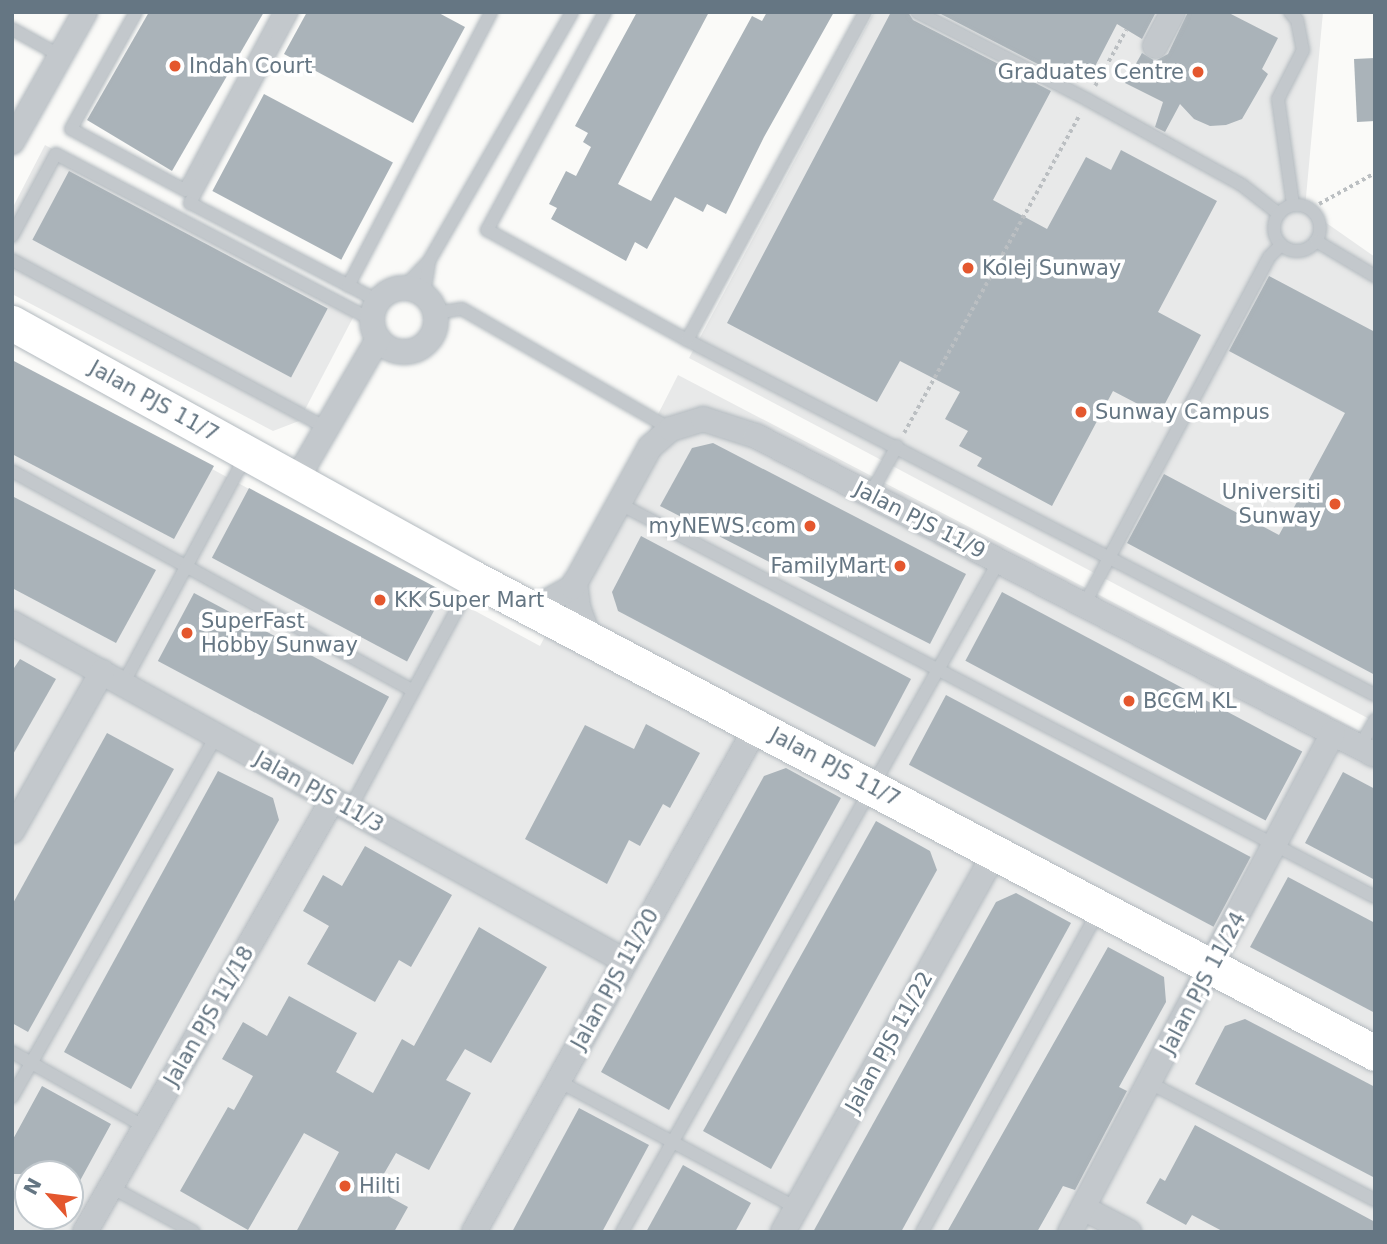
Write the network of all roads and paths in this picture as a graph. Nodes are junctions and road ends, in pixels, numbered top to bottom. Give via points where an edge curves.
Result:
1 (85, 12) edge
2 (136, 12) edge
3 (280, 12) edge
4 (292, 12) edge
5 (491, 12) edge
6 (605, 12) edge
7 (865, 12) edge
8 (917, 12) edge
9 (1172, 12) edge
10 (1290, 12) edge
11 (569, 14) edge
12 (12, 29) edge
13 (1155, 46) dead end
14 (61, 56) junction
15 (12, 142) edge
16 (1055, 158) dead end
17 (1375, 173) edge
18 (1319, 204) dead end
19 (1293, 205) junction
20 (1279, 214) junction
21 (12, 236) edge
22 (1316, 241) junction
23 (1281, 245) junction
24 (12, 260) edge
25 (429, 261) junction
26 (1375, 276) edge
27 (348, 286) junction
28 (421, 298) junction
29 (376, 320) junction
30 (12, 323) edge
31 (687, 340) junction
32 (913, 417) dead end
33 (326, 428) junction
34 (671, 429) junction
35 (897, 446) junction
36 (247, 453) junction
37 (12, 471) edge
38 (297, 479) junction
39 (870, 495) junction
40 (618, 503) junction
41 (1110, 556) junction
42 (999, 561) junction
43 (187, 566) junction
44 (473, 578) junction
45 (575, 582) junction
46 (1084, 605) junction
47 (526, 606) junction
48 (12, 623) edge
49 (589, 638) junction
50 (938, 670) junction
51 (102, 672) junction
52 (123, 684) junction
53 (412, 690) junction
54 (1375, 695) edge
55 (1375, 720) edge
56 (757, 726) junction
57 (1334, 733) junction
58 (216, 736) junction
59 (1368, 751) edge
60 (874, 788) junction
61 (341, 804) junction
62 (12, 831) edge
63 (1275, 845) junction
64 (995, 852) junction
65 (1375, 897) edge
66 (1100, 908) junction
67 (625, 961) junction
68 (1212, 968) junction
69 (12, 1052) edge
70 (1375, 1053) edge
71 (31, 1063) junction
72 (558, 1081) junction
73 (1150, 1083) junction
74 (12, 1097) edge
75 (145, 1127) junction
76 (673, 1142) junction
77 (111, 1187) junction
78 (1375, 1199) edge
79 (797, 1208) junction
80 (1083, 1208) junction
81 (85, 1232) edge
82 (194, 1232) edge
83 (474, 1232) edge
84 (622, 1232) edge
85 (783, 1232) edge
86 (922, 1232) edge
87 (1070, 1232) edge
88 (1129, 1232) edge

1 - 14 street
2 - 3 lane via 71,129 185,190
4 - 27 lane via 190,203
5 - 27 lane
6 - 31 lane via 486,230
7 - 31 lane
8 - 20 lane via 1242,185
9 - 13 street
10 - 19 lane via 1297,20 1303,50 1278,99
11 - 25 lane
12 - 14 lane
14 - 15 street
16 - 32 path
17 - 18 path
19 - 20 lane
19 - 22 lane via 1308,207 1318,218
20 - 23 lane via 1274,232
21 - 29 lane via 56,154
22 - 23 lane via 1301,251
22 - 26 lane
23 - 41 lane via 1269,257
24 - 33 lane
25 - 28 lane
25 - 28 lane
27 - 29 lane
28 - 29 street via 385,294
28 - 29 street via 433,335 418,350 396,352
28 - 34 lane via 462,309
29 - 33 street
30 - 36 street, Jalan PJS 11/7
31 - 35 lane
33 - 38 street
34 - 39 street, Jalan PJS 11/9 via 703,419 731,426
34 - 40 street, Jalan PJS 11/9 via 650,447
35 - 39 lane
35 - 41 lane
36 - 38 street, Jalan PJS 11/7
36 - 43 lane
37 - 43 lane
38 - 44 street, Jalan PJS 11/7
39 - 42 street, Jalan PJS 11/9
40 - 45 street, Jalan PJS 11/9
40 - 50 lane
41 - 46 lane
41 - 54 lane
42 - 46 street, Jalan PJS 11/9
42 - 50 lane
43 - 52 lane
43 - 53 lane
44 - 47 street, Jalan PJS 11/7
44 - 53 lane
45 - 47 street, Jalan PJS 11/9 via 546,602
45 - 49 street
46 - 57 street, Jalan PJS 11/9
47 - 49 street, Jalan PJS 11/7
48 - 51 street, Jalan PJS 11/3
49 - 56 street, Jalan PJS 11/7
50 - 60 lane
50 - 63 lane
51 - 52 street, Jalan PJS 11/3
51 - 62 street
52 - 58 street, Jalan PJS 11/3
53 - 61 lane
55 - 59 lane
56 - 60 street, Jalan PJS 11/7
56 - 67 street, Jalan PJS 11/20
57 - 59 street, Jalan PJS 11/9
57 - 63 street, Jalan PJS 11/24
58 - 61 street, Jalan PJS 11/3
58 - 71 lane
60 - 64 street, Jalan PJS 11/7
60 - 76 lane
61 - 67 street, Jalan PJS 11/3
61 - 75 street, Jalan PJS 11/18
63 - 65 lane
63 - 68 street, Jalan PJS 11/24
64 - 66 street, Jalan PJS 11/7
64 - 79 street, Jalan PJS 11/22
66 - 68 street, Jalan PJS 11/7
66 - 86 lane
67 - 72 street, Jalan PJS 11/20
68 - 70 street, Jalan PJS 11/7
68 - 73 street, Jalan PJS 11/24
69 - 71 lane
71 - 74 lane
71 - 75 lane
72 - 76 lane
72 - 83 street, Jalan PJS 11/20
73 - 78 lane
73 - 80 street, Jalan PJS 11/24
75 - 77 street, Jalan PJS 11/18
76 - 79 lane
76 - 84 lane
77 - 81 street, Jalan PJS 11/18
77 - 82 lane
79 - 85 street, Jalan PJS 11/22
80 - 87 street, Jalan PJS 11/24
80 - 88 street

